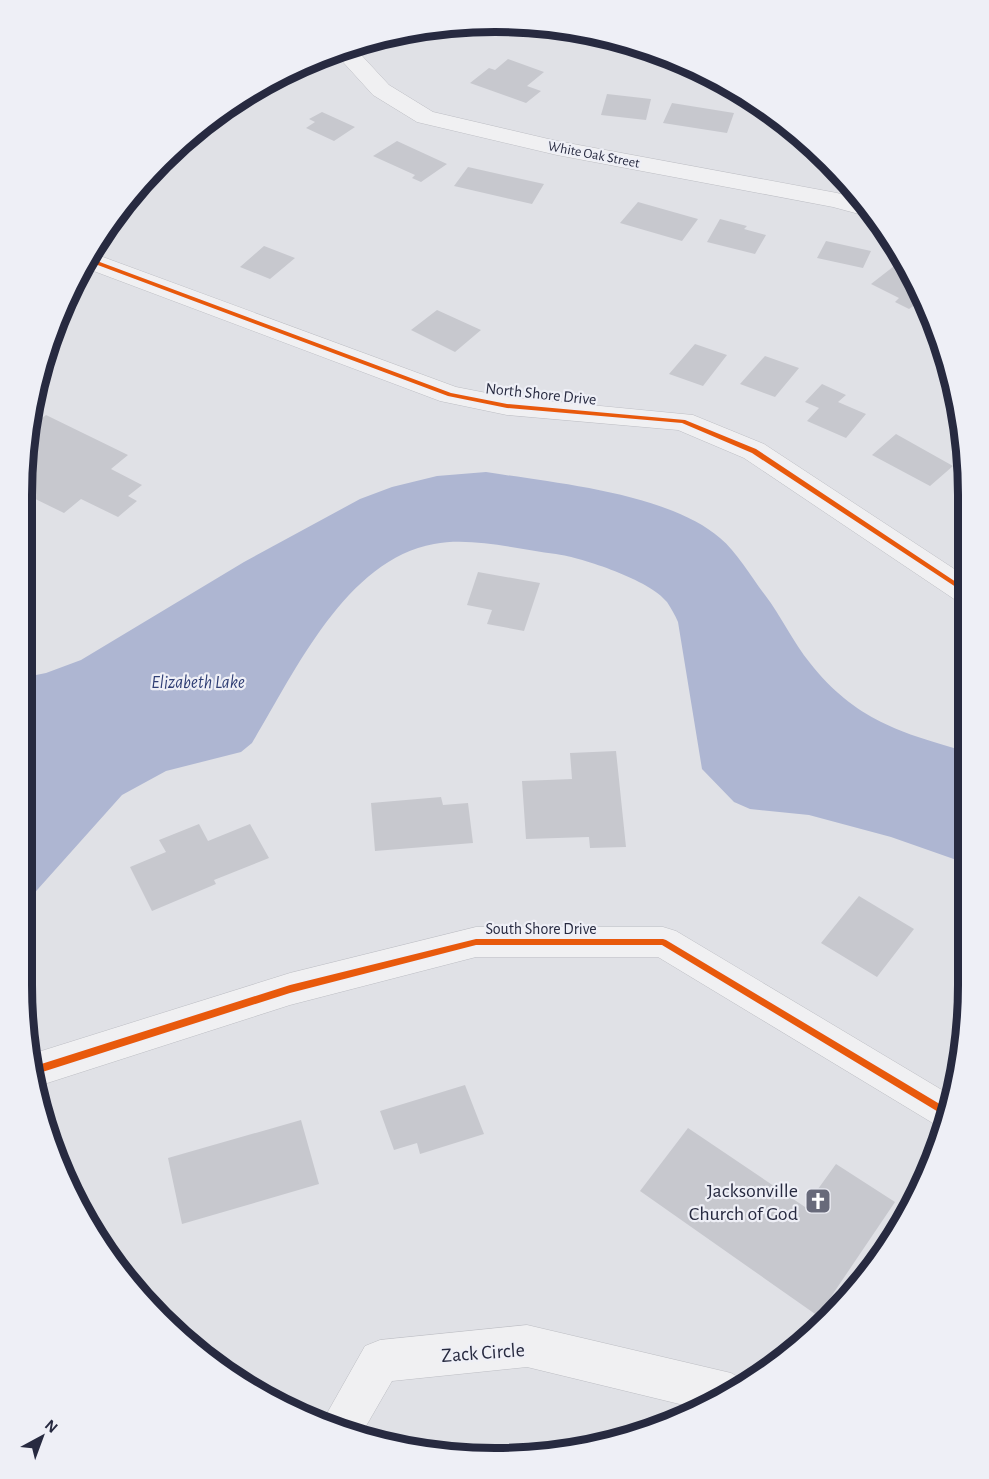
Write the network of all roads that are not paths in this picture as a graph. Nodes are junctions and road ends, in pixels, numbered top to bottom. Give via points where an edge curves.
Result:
1 (349, 55) edge
2 (856, 206) edge
3 (94, 262) edge
4 (958, 586) edge
5 (39, 1069) edge
6 (940, 1109) edge
7 (715, 1391) edge
8 (344, 1422) edge

1 - 2 street, White Oak Street via 381,90 425,117 556,148
3 - 4 street, North Shore Drive via 450,395 507,406 683,421 754,451
5 - 6 street, South Shore Drive via 290,989 476,942 663,942
7 - 8 street, Zack Circle via 527,1346 380,1361

